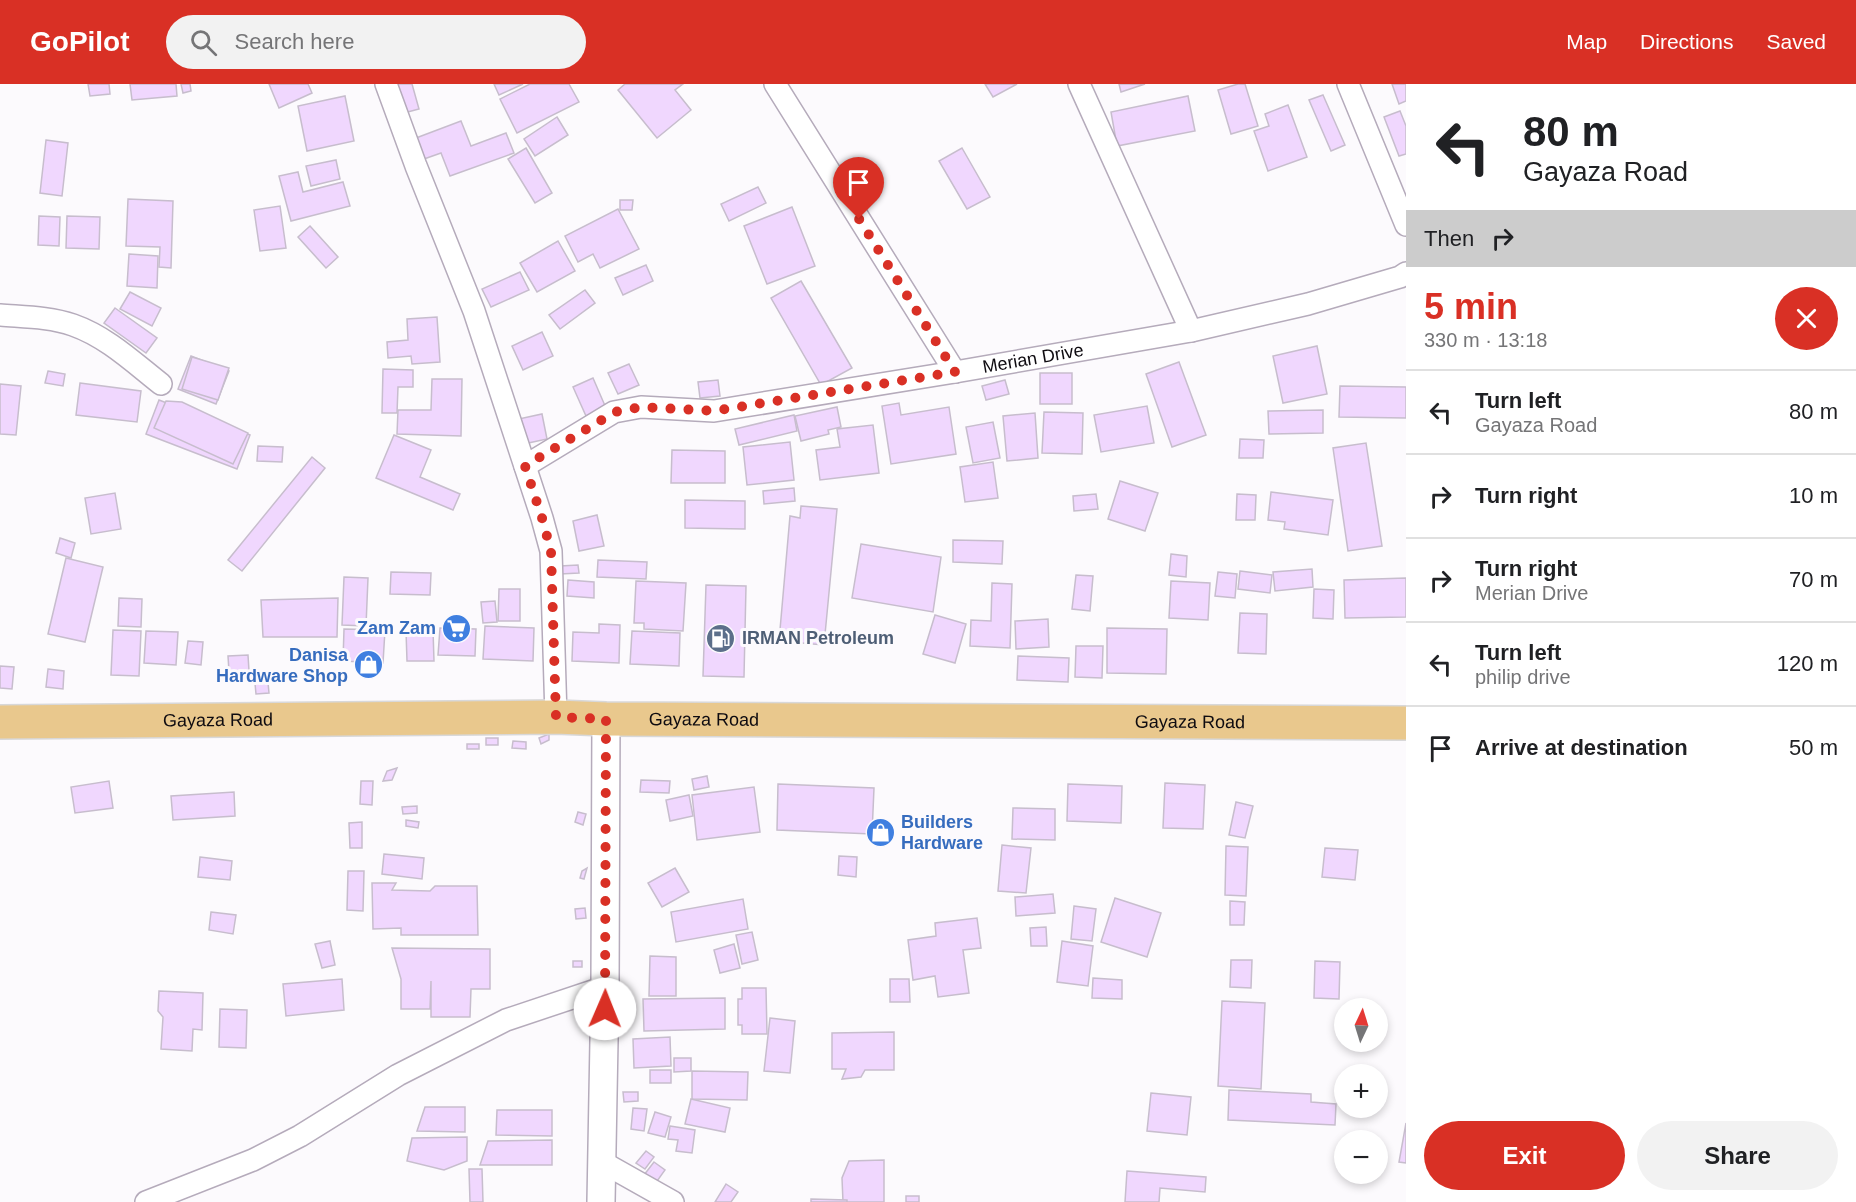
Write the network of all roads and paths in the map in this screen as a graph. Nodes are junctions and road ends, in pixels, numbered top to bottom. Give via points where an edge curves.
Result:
1 (386, 84) edge
2 (775, 84) edge
3 (1079, 84) edge
4 (1347, 84) edge
5 (1406, 225) edge
6 (1406, 273) edge
7 (0, 315) edge
8 (1191, 331) junction
9 (955, 372) junction
10 (161, 384) dead end
11 (525, 466) junction
12 (556, 717) junction
13 (606, 719) junction
14 (0, 722) edge
15 (1406, 723) edge
16 (605, 987) junction
17 (602, 1162) junction
18 (146, 1202) edge
19 (601, 1202) edge
20 (673, 1202) edge

1 - 11 street via 474,311
2 - 9 street
3 - 8 street
4 - 5 street
6 - 8 street, Merian Drive via 1308,304
7 - 10 street via 48,319 86,330 107,341
8 - 9 street, Merian Drive
9 - 11 street, Merian Drive via 714,411 641,407 615,412
11 - 12 street via 551,551
12 - 13 main road, Gayaza Road
12 - 14 main road, Gayaza Road
13 - 15 main road, Gayaza Road
13 - 16 street
16 - 17 street
16 - 18 street via 506,1020 398,1075 300,1136 253,1160
17 - 19 street
17 - 20 street

